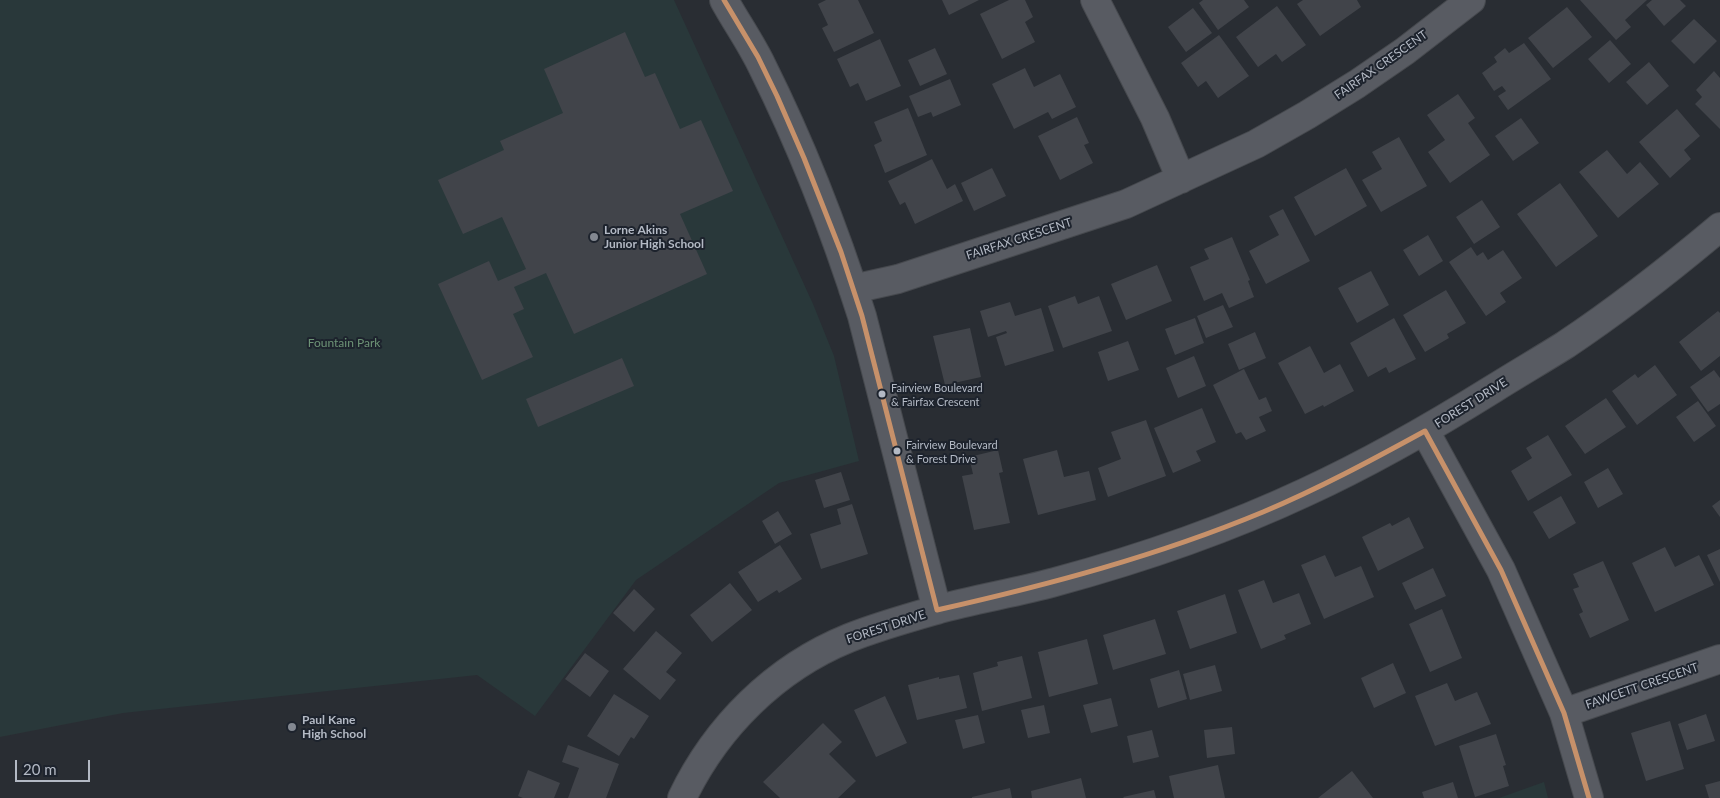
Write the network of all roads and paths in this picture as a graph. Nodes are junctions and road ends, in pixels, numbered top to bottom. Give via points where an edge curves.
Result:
1 (724, 0) edge
2 (1095, 0) edge
3 (1471, 0) edge
4 (1181, 178) junction
5 (1720, 227) edge
6 (853, 289) junction
7 (1425, 431) junction
8 (937, 610) junction
9 (1720, 659) edge
10 (1564, 713) junction
11 (682, 798) edge
12 (1589, 798) edge

1 - 6 street via 762,65 803,154
2 - 4 street via 1156,118
3 - 4 street, FAIRFAX CRESCENT via 1405,51 1307,115 1256,144
4 - 6 street, FAIRFAX CRESCENT via 1126,204 898,279
5 - 7 street, FOREST DRIVE via 1624,304 1566,344
6 - 8 street
7 - 8 street, FOREST DRIVE via 1307,492 1184,542 1051,583
7 - 10 street via 1501,570
8 - 11 street, FOREST DRIVE via 850,637 791,669 740,712 718,738 698,766
9 - 10 street, FAWCETT CRESCENT
10 - 12 street

